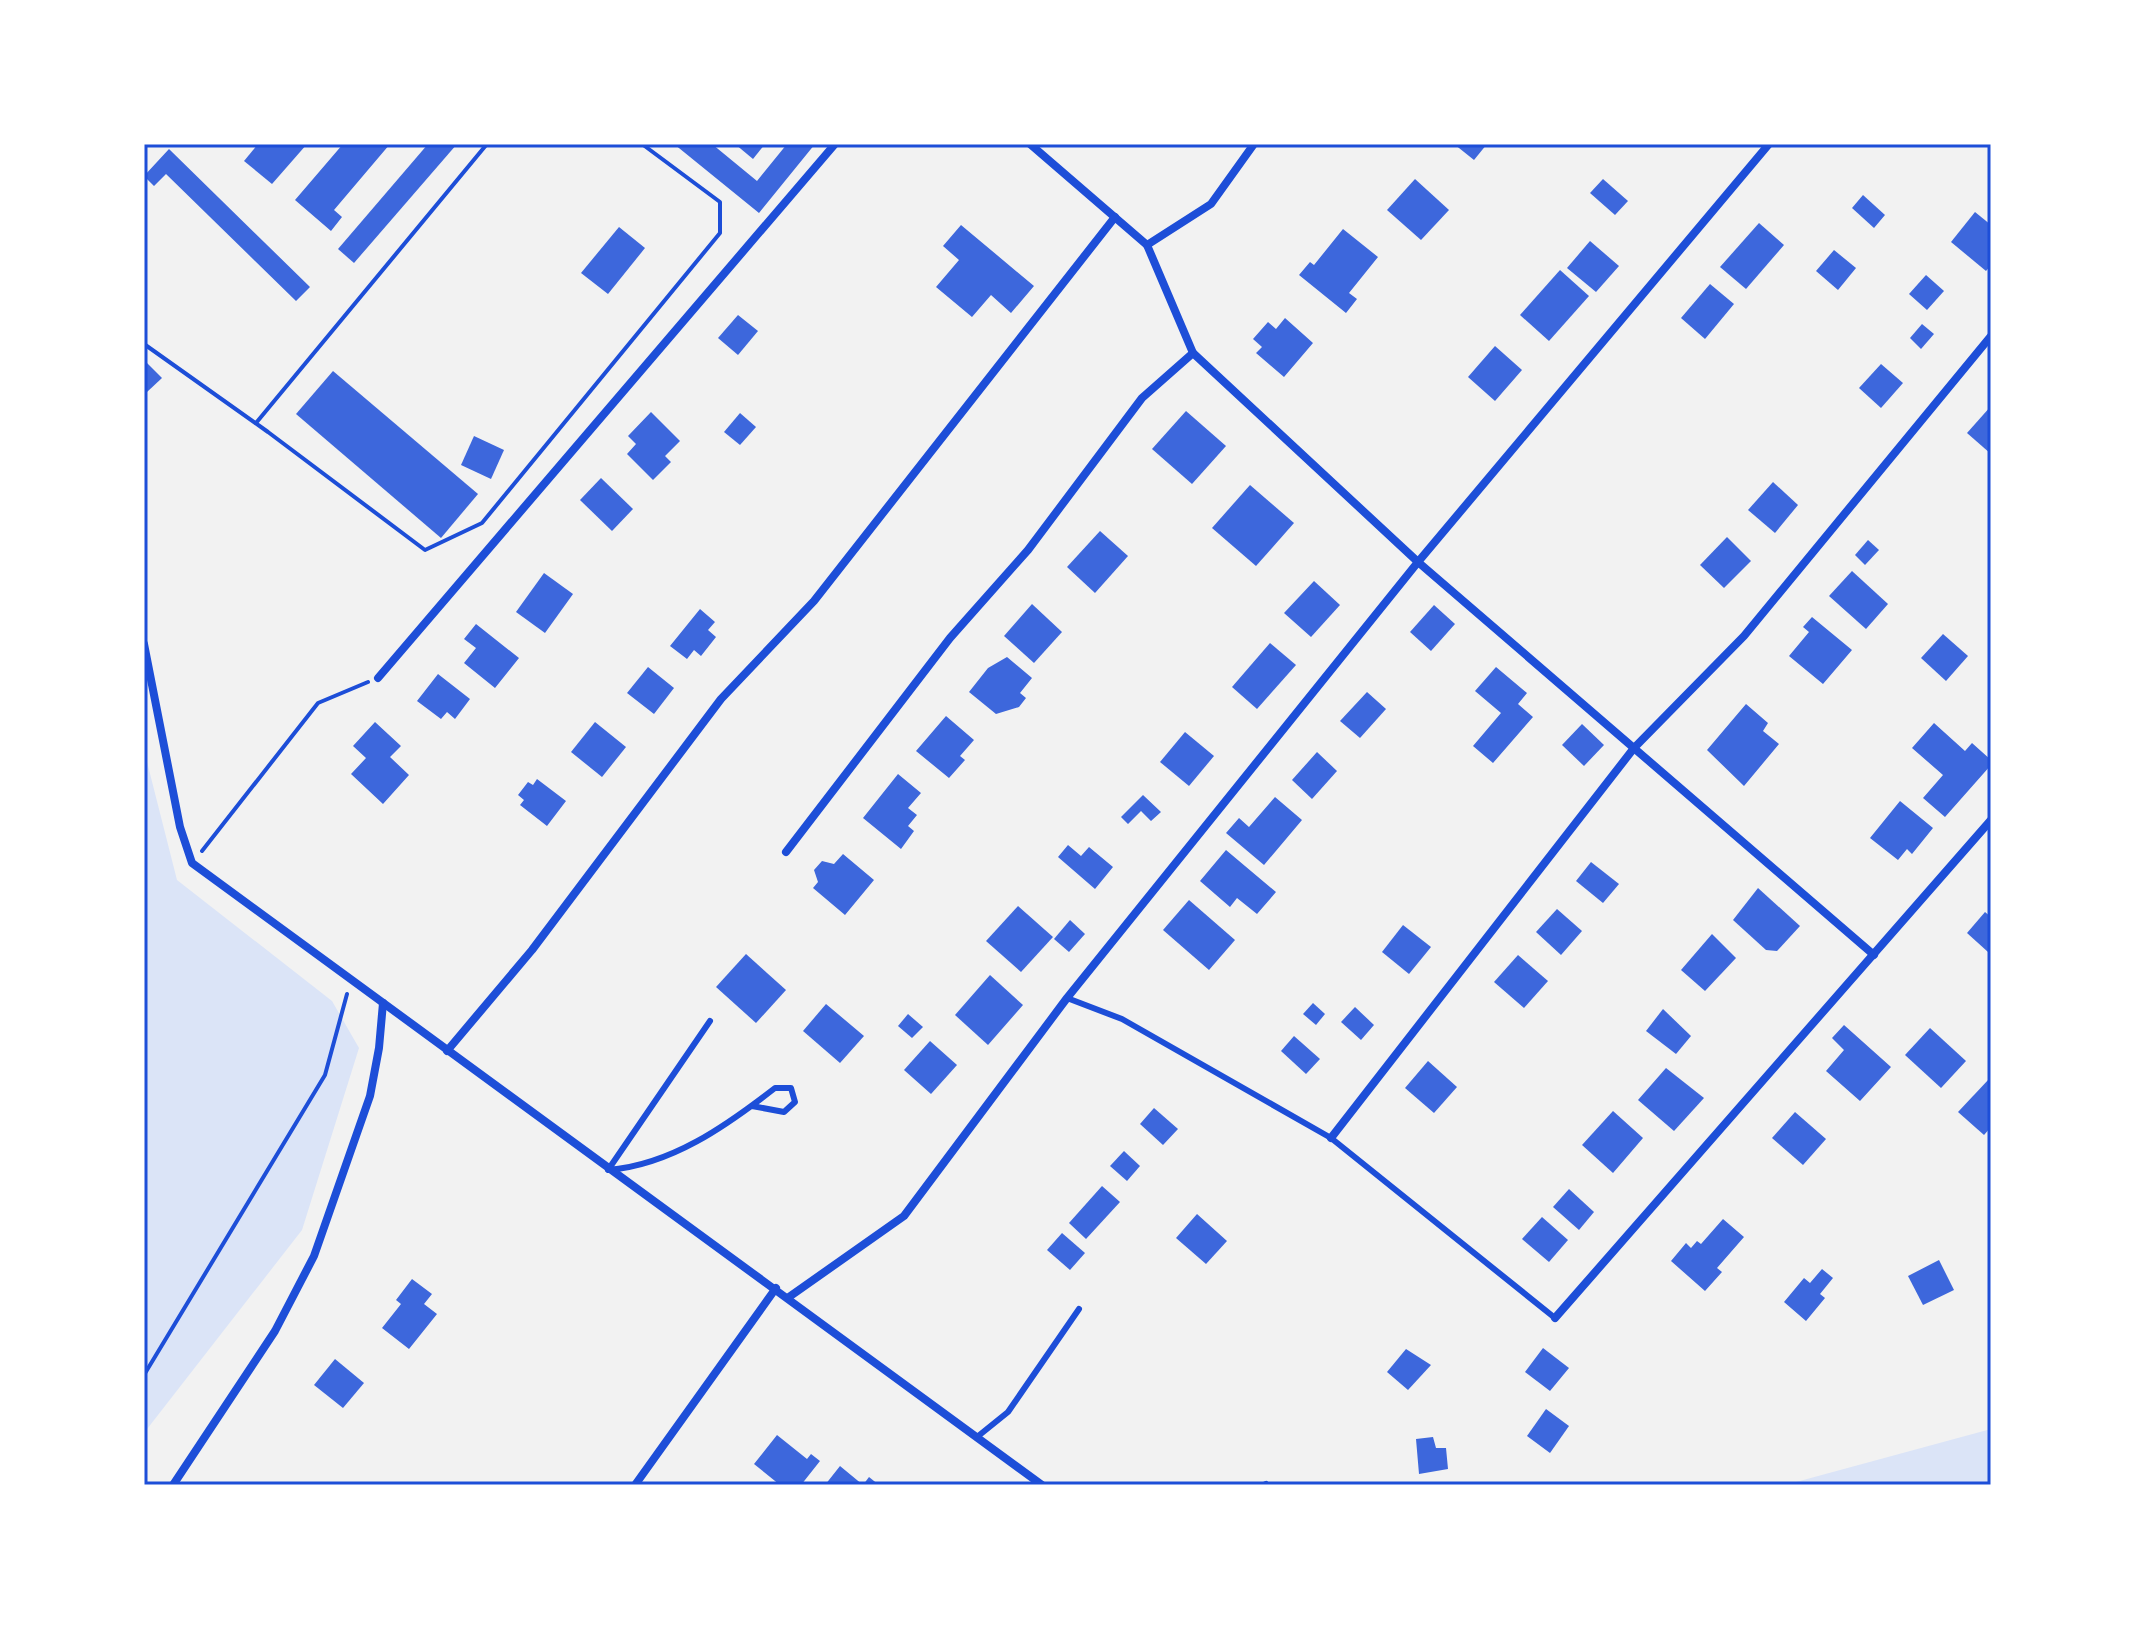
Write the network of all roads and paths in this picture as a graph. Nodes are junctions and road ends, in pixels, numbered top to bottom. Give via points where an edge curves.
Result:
1 (487, 144) edge
2 (642, 144) edge
3 (835, 144) edge
4 (1030, 144) edge
5 (1254, 144) edge
6 (1769, 144) edge
7 (1115, 217) junction
8 (1147, 245) junction
9 (1991, 336) edge
10 (144, 344) edge
11 (1193, 353) junction
12 (256, 423) junction
13 (1418, 562) junction
14 (144, 644) edge
15 (378, 678) joint
16 (1634, 748) junction
17 (1991, 820) edge
18 (786, 852) dead end
19 (192, 863) junction
20 (1874, 955) junction
21 (351, 980) junction
22 (1067, 998) junction
23 (383, 1003) junction
24 (710, 1021) dead end
25 (447, 1051) junction
26 (752, 1106) junction
27 (1331, 1138) junction
28 (608, 1170) junction
29 (776, 1288) junction
30 (789, 1297) junction
31 (1079, 1309) dead end
32 (1555, 1318) joint
33 (144, 1375) edge
34 (977, 1437) junction
35 (173, 1485) edge
36 (635, 1485) edge
37 (1042, 1485) edge

1 - 12 path
2 - 12 path via 720,202 720,233 482,523 425,550
3 - 15 street
4 - 7 street
5 - 8 street via 1211,204
6 - 13 street
7 - 8 street
7 - 25 street via 814,601 721,699 532,950
8 - 11 street
9 - 16 street via 1744,636
10 - 12 path
11 - 13 street
11 - 18 street via 1142,398 1028,550 950,638
13 - 16 street
13 - 22 street
14 - 19 street via 180,827
15 - 19 path via 318,703
16 - 20 street
16 - 27 street
17 - 20 street
19 - 21 street
20 - 32 street
21 - 23 street
21 - 33 path via 325,1075
22 - 27 lane via 1122,1019
22 - 30 street via 904,1216
23 - 25 street
23 - 35 street via 370,1096 314,1256 275,1331
24 - 28 lane
25 - 28 street
26 - 26 lane via 775,1088 791,1088 795,1102 784,1112
26 - 28 lane via 666,1158
27 - 32 lane
28 - 29 street
29 - 30 street
29 - 36 street
30 - 34 street
31 - 34 lane via 1008,1412
34 - 37 street

